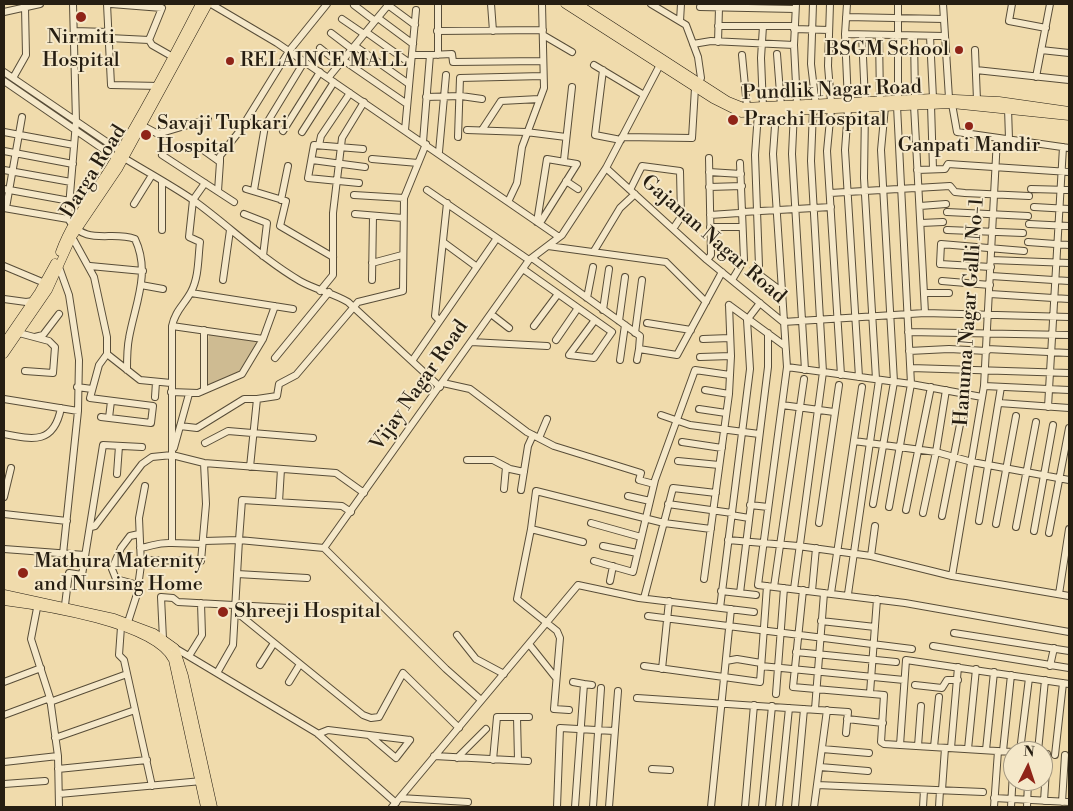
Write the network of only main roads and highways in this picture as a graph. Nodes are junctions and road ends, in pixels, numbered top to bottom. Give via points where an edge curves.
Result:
1 (200, 4) edge
2 (209, 4) edge
3 (565, 4) edge
4 (578, 4) edge
5 (662, 63) junction
6 (697, 85) junction
7 (161, 86) junction
8 (950, 101) junction
9 (761, 110) junction
10 (1069, 110) edge
11 (1069, 116) edge
12 (120, 156) junction
13 (72, 224) junction
14 (47, 284) junction
15 (4, 343) edge
16 (4, 354) edge
17 (4, 594) edge
18 (4, 601) edge
19 (39, 603) junction
20 (124, 625) junction
21 (172, 650) junction
22 (204, 781) junction
23 (205, 807) edge
24 (213, 807) edge

1 - 7 main road, Darga Road via 172,57
2 - 7 main road, Darga Road
3 - 5 main road, Pundlik Nagar Road
4 - 5 main road, Pundlik Nagar Road
5 - 6 main road, Pundlik Nagar Road
6 - 9 main road, Pundlik Nagar Road via 728,101
6 - 9 main road, Pundlik Nagar Road via 732,110
7 - 12 main road, Darga Road
7 - 12 main road, Darga Road via 143,126
8 - 9 main road, Pundlik Nagar Road
8 - 10 main road, Pundlik Nagar Road via 977,100
8 - 11 main road, Pundlik Nagar Road
12 - 13 main road, Darga Road
13 - 14 main road, Darga Road
13 - 14 main road, Darga Road via 72,237 59,267
14 - 15 main road, Darga Road
14 - 16 main road, Darga Road
17 - 19 main road
18 - 19 main road
19 - 20 main road
19 - 20 main road via 66,605
20 - 21 main road
20 - 21 main road via 163,639
21 - 22 main road
22 - 23 main road
22 - 24 main road

